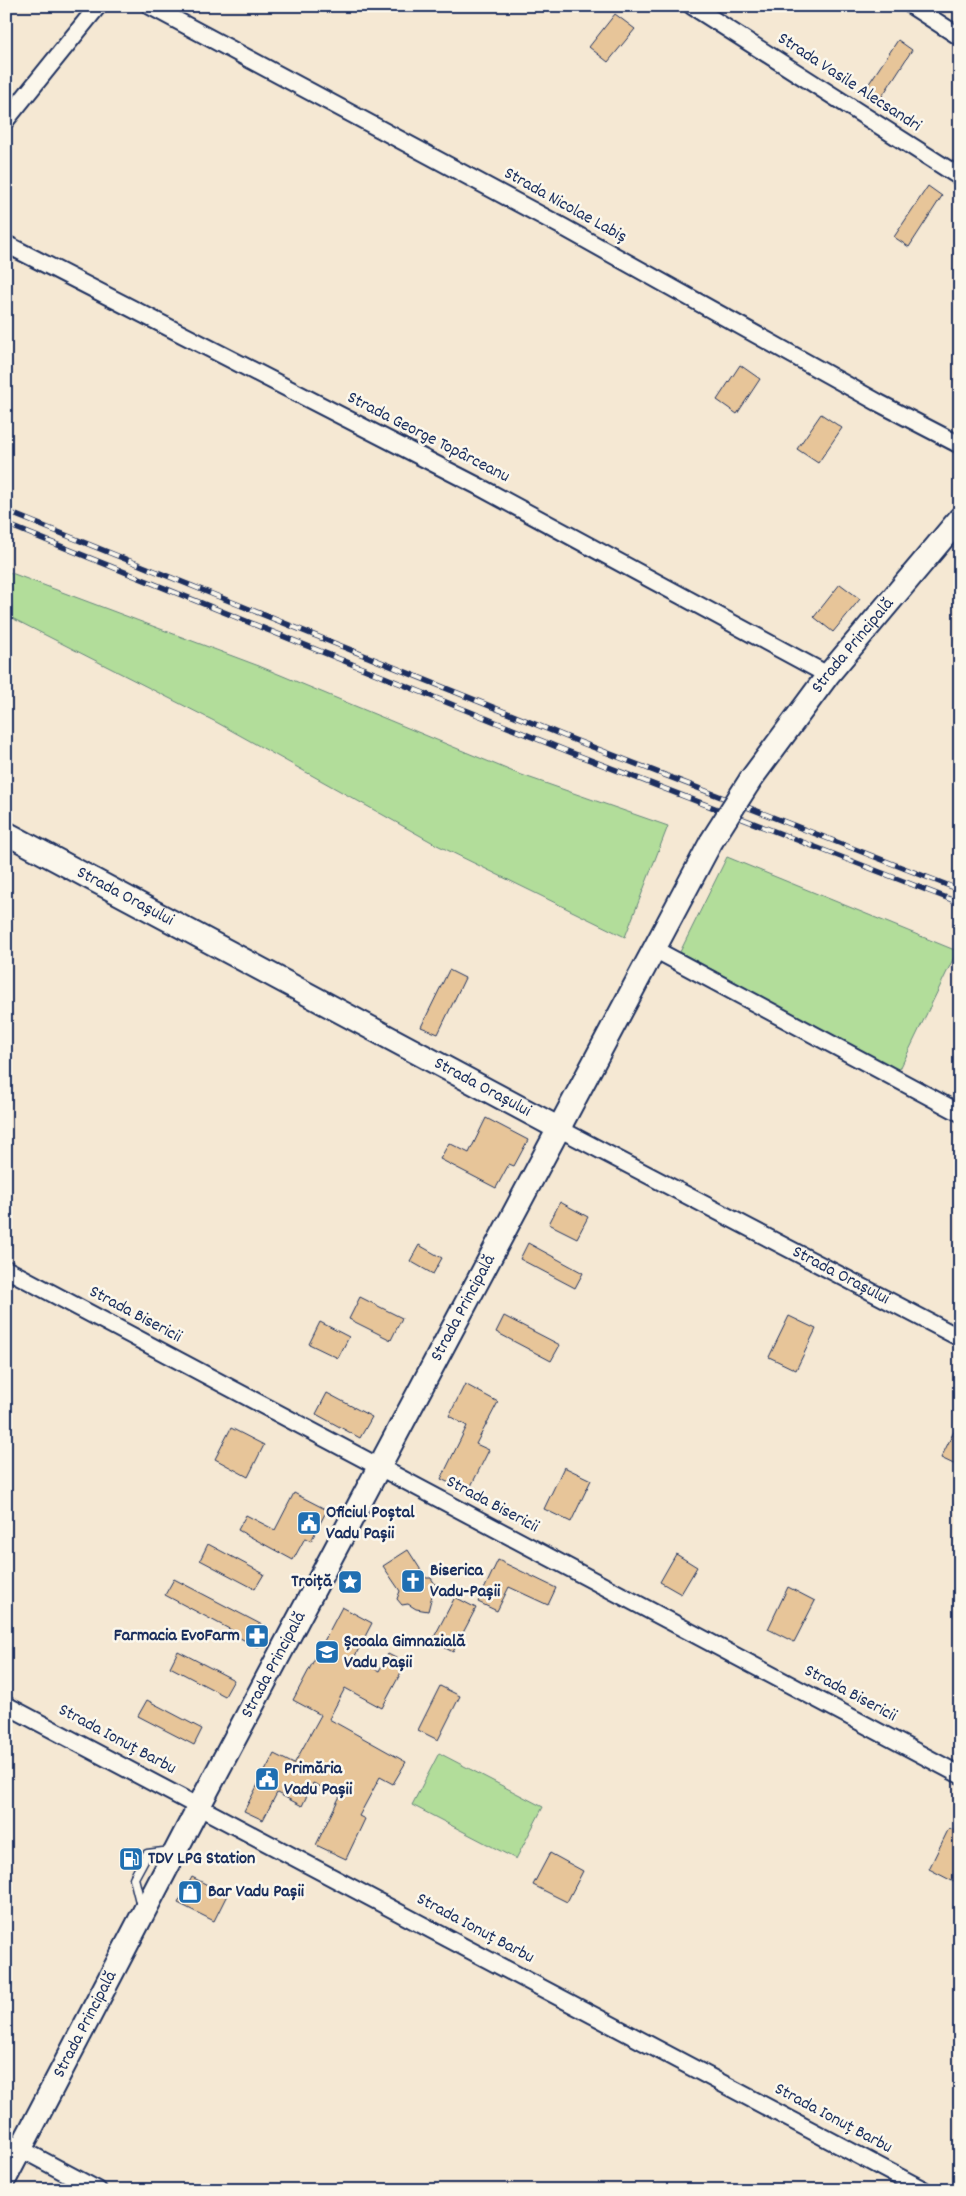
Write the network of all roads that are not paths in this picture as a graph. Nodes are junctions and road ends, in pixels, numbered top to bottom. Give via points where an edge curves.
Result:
1 (98, 6) edge
2 (150, 6) edge
3 (692, 6) edge
4 (912, 6) edge
5 (960, 37) edge
6 (6, 120) edge
7 (960, 177) edge
8 (6, 244) edge
9 (960, 445) edge
10 (960, 518) edge
11 (828, 675) junction
12 (6, 833) edge
13 (654, 949) junction
14 (960, 1113) edge
15 (558, 1128) junction
16 (6, 1269) edge
17 (960, 1338) edge
18 (379, 1468) junction
19 (6, 1705) edge
20 (960, 1775) edge
21 (199, 1806) junction
22 (13, 2145) edge
23 (6, 2177) edge
24 (98, 2190) edge
25 (924, 2190) edge

1 - 6 street
2 - 9 street, Strada Nicolae Labiș
3 - 7 street, Strada Vasile Alecsandri
4 - 5 street
8 - 11 street, Strada George Topârceanu via 476,485
10 - 11 main road, Strada Principală
11 - 13 main road, Strada Principală, bridge via 751,779 711,842
12 - 15 main road, Strada Orașului
13 - 14 street
13 - 15 main road, Strada Principală
15 - 17 street, Strada Orașului
15 - 18 main road, Strada Principală
16 - 18 street, Strada Bisericii
18 - 20 street, Strada Bisericii
18 - 21 main road, Strada Principală
19 - 21 street, Strada Ionuț Barbu
21 - 22 main road, Strada Principală
21 - 25 street, Strada Ionuț Barbu
22 - 23 main road, Strada Principală
22 - 24 street

